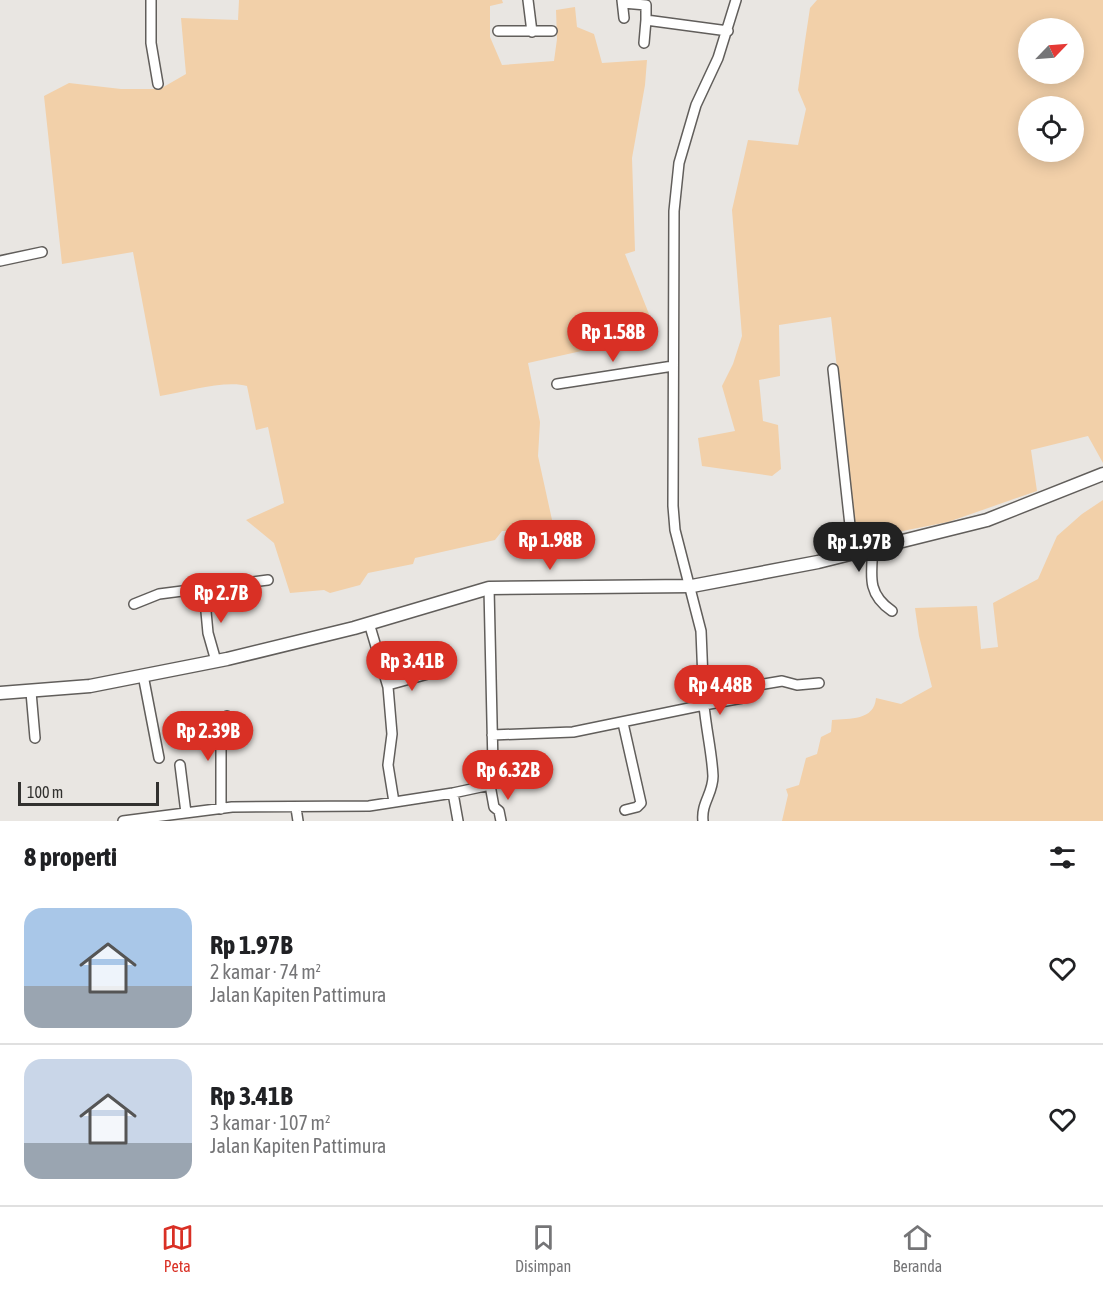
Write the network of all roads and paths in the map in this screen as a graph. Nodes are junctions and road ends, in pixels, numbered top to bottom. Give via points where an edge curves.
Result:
1 (151, 0) edge
2 (528, 0) edge
3 (736, 0) edge
4 (622, 2) edge
5 (624, 18) dead end
6 (646, 20) junction
7 (498, 31) dead end
8 (552, 31) dead end
9 (728, 31) junction
10 (532, 32) junction
11 (644, 43) dead end
12 (158, 84) dead end
13 (42, 252) dead end
14 (0, 261) edge
15 (673, 366) junction
16 (832, 369) dead end
17 (557, 384) dead end
18 (1103, 474) edge
19 (873, 548) junction
20 (853, 553) junction
21 (268, 580) dead end
22 (692, 586) junction
23 (489, 588) junction
24 (204, 590) junction
25 (134, 604) dead end
26 (892, 611) dead end
27 (369, 623) junction
28 (216, 661) junction
29 (428, 674) dead end
30 (143, 675) junction
31 (819, 683) dead end
32 (388, 685) junction
33 (31, 692) junction
34 (0, 693) edge
35 (704, 705) junction
36 (227, 716) dead end
37 (623, 723) junction
38 (492, 735) junction
39 (35, 738) dead end
40 (159, 758) dead end
41 (180, 765) dead end
42 (490, 785) junction
43 (453, 793) junction
44 (394, 802) junction
45 (296, 808) junction
46 (221, 809) junction
47 (209, 810) junction
48 (625, 810) dead end
49 (186, 813) junction
50 (123, 821) edge
51 (209, 821) edge
52 (298, 821) edge
53 (458, 821) edge
54 (501, 821) edge
55 (704, 821) edge

1 - 12 street via 151,43
2 - 10 street
3 - 9 street
4 - 5 street
4 - 6 street via 646,5
6 - 9 street
6 - 11 street
7 - 10 street
8 - 10 street
9 - 15 street via 696,105 679,163 674,211
13 - 14 street
15 - 17 street
15 - 22 street via 675,530
16 - 20 street
18 - 19 street via 987,520
19 - 20 street
19 - 26 street via 876,598
20 - 22 street
21 - 24 street
22 - 23 street
22 - 35 street via 701,631
23 - 27 street
23 - 38 street
24 - 25 street via 159,594
24 - 28 street via 208,633
27 - 28 street
27 - 32 street
28 - 30 street
29 - 32 street
30 - 33 street
30 - 40 street
31 - 35 street via 782,681 752,686 748,697
32 - 44 street via 392,734 388,765
33 - 34 street
33 - 39 street
35 - 37 street
35 - 55 street via 713,776 711,794 703,807
36 - 46 street via 221,744
37 - 38 street via 573,732
37 - 48 street via 641,803
38 - 42 street
41 - 49 street
42 - 43 street
42 - 54 street
43 - 44 street
43 - 53 street
44 - 45 street
45 - 46 street
45 - 52 street
46 - 47 street
47 - 49 street
47 - 51 street
49 - 50 street

